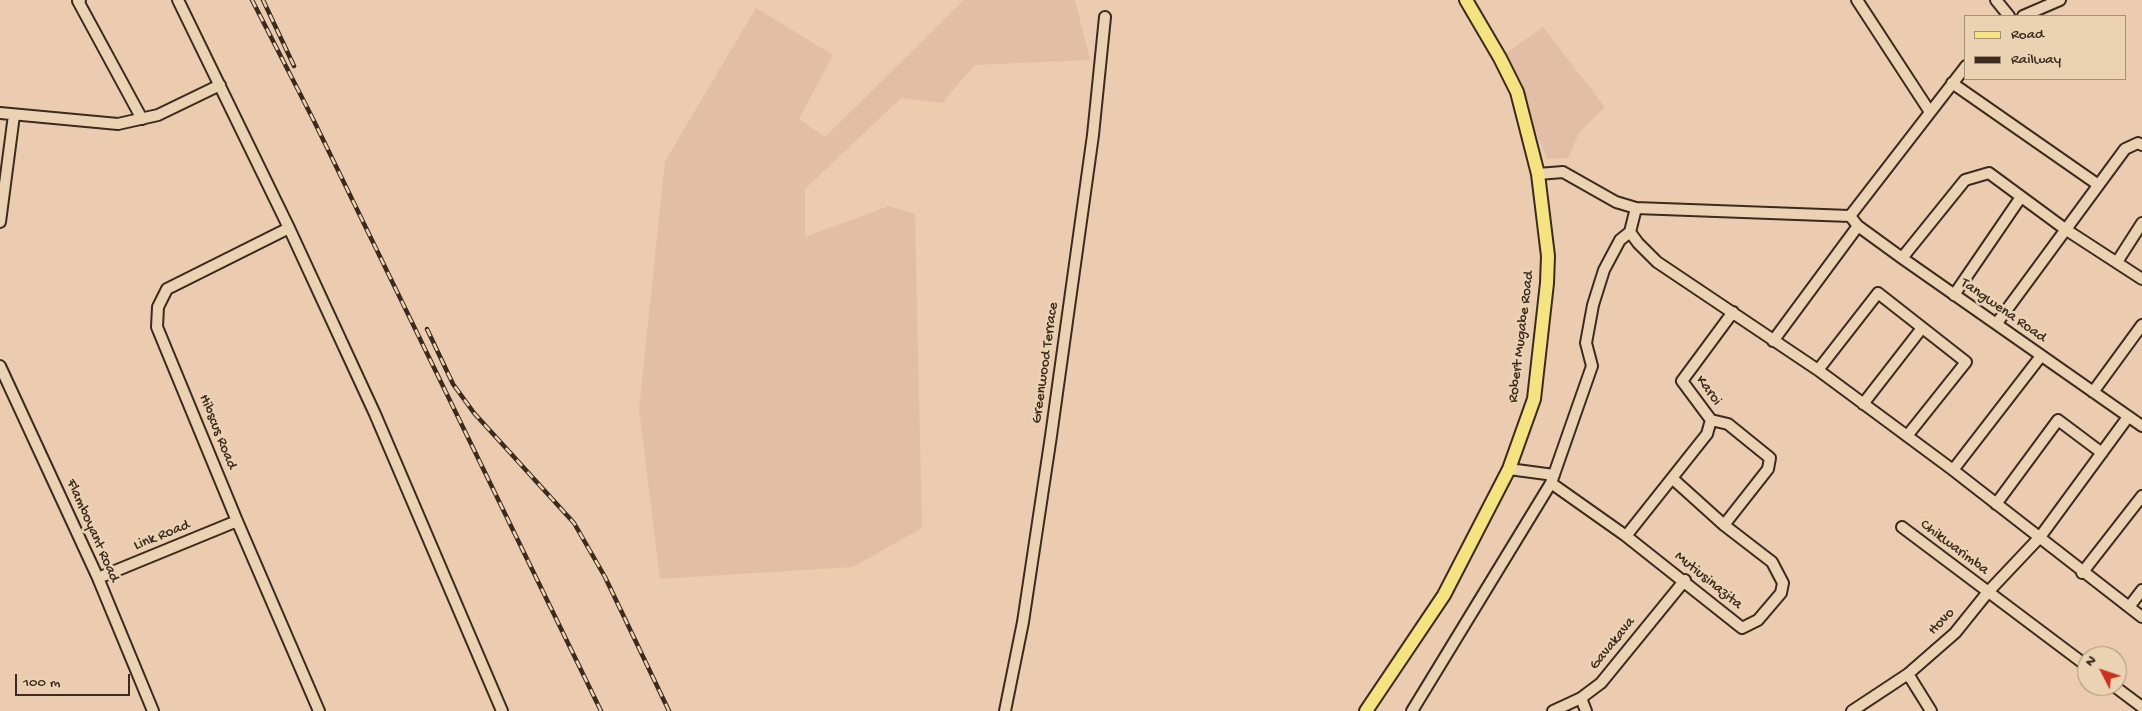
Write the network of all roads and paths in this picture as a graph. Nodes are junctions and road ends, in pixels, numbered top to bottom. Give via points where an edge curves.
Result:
1 (80, 0) edge
2 (178, 0) edge
3 (1466, 0) edge
4 (1857, 0) edge
5 (1996, 0) edge
6 (2060, 0) edge
7 (2008, 15) edge
8 (2025, 15) edge
9 (1105, 17) dead end
10 (1964, 68) edge
11 (1952, 83) junction
12 (220, 85) junction
13 (1930, 112) junction
14 (0, 113) edge
15 (14, 114) junction
16 (142, 118) junction
17 (2142, 145) edge
18 (1538, 174) junction
19 (2097, 184) junction
20 (2021, 197) junction
21 (1636, 208) junction
22 (1850, 216) junction
23 (0, 222) edge
24 (2142, 224) edge
25 (1858, 226) junction
26 (289, 228) junction
27 (2066, 228) junction
28 (1630, 232) junction
29 (1902, 258) junction
30 (2117, 262) junction
31 (2142, 278) edge
32 (1954, 295) junction
33 (1733, 312) junction
34 (1997, 324) junction
35 (2142, 325) edge
36 (1922, 328) junction
37 (1773, 341) junction
38 (2041, 356) junction
39 (0, 366) edge
40 (1818, 370) junction
41 (2093, 392) junction
42 (1863, 404) junction
43 (2128, 417) junction
44 (1711, 420) junction
45 (2142, 425) edge
46 (1907, 436) junction
47 (2102, 453) junction
48 (1509, 469) junction
49 (1953, 470) junction
50 (1553, 479) junction
51 (1673, 479) junction
52 (2142, 496) edge
53 (1996, 504) junction
54 (237, 521) junction
55 (1724, 525) junction
56 (1902, 527) dead end
57 (1626, 536) junction
58 (2040, 537) junction
59 (2082, 572) junction
60 (98, 578) junction
61 (1684, 580) junction
62 (2142, 590) edge
63 (1988, 592) junction
64 (2129, 607) junction
65 (2142, 617) edge
66 (2077, 659) edge
67 (1908, 674) junction
68 (2127, 696) edge
69 (1581, 698) junction
70 (2142, 707) edge
71 (153, 711) edge
72 (319, 711) edge
73 (502, 711) edge
74 (1005, 711) edge
75 (1366, 711) edge
76 (1412, 711) edge
77 (1552, 711) edge
78 (1586, 711) edge
79 (1852, 711) edge
80 (1931, 711) edge

1 - 16 street
2 - 12 street
3 - 18 main road, Robert Mugabe Road via 1517,92
4 - 13 street
5 - 7 street
6 - 8 street
9 - 74 street, Greenwood Terrace via 1094,135 1051,436 1023,622
10 - 11 street
11 - 13 street
11 - 19 street
12 - 16 street via 158,115
12 - 26 street
13 - 22 street
14 - 15 street
15 - 16 street via 118,124
15 - 23 street
17 - 19 street via 2138,143 2125,149
18 - 21 street via 1563,172 1616,202
18 - 48 main road, Robert Mugabe Road via 1548,256 1547,283 1534,399
19 - 27 street
20 - 27 street
20 - 29 street via 1989,173 1965,180
20 - 32 street
21 - 22 street
21 - 28 street
22 - 25 street, Tangwena Road
24 - 30 street
25 - 29 street, Tangwena Road
25 - 37 street
26 - 54 street, Hibscus Road via 167,288 158,307 157,327
26 - 73 street via 375,414
27 - 30 street
27 - 34 street
28 - 33 street via 1657,262
28 - 50 street via 1620,240 1598,287 1586,343 1592,366
29 - 32 street, Tangwena Road
30 - 31 street
32 - 34 street, Tangwena Road
33 - 37 street
33 - 44 street, Karoi via 1682,381
34 - 38 street, Tangwena Road
35 - 41 street
36 - 40 street via 1878,293
36 - 42 street
36 - 46 street via 1966,362
37 - 40 street
38 - 41 street, Tangwena Road
38 - 49 street
39 - 60 street, Flamboyant Road
40 - 42 street
41 - 43 street, Tangwena Road
42 - 46 street
43 - 45 street, Tangwena Road
43 - 47 street, Hovo
44 - 51 street, Karoi via 1707,434
44 - 55 street via 1728,424 1770,458 1768,469
46 - 49 street
47 - 53 street via 2058,420
47 - 58 street, Hovo
48 - 50 street
48 - 75 main road, Robert Mugabe Road via 1444,595
49 - 53 street
50 - 57 street, Mutiusinazita
50 - 76 street
51 - 55 street, Mutiusinazita
51 - 57 street, Karoi
52 - 59 street
53 - 58 street
54 - 60 street, Link Road
54 - 72 street, Hibscus Road
55 - 61 street, Mutiusinazita via 1772,562 1783,583 1782,593 1758,620 1742,628
56 - 63 street, Chikwarimba
57 - 61 street, Mutiusinazita
58 - 59 street
58 - 63 street, Hovo
59 - 64 street
60 - 71 street, Flamboyant Road
61 - 69 street, Gavakava via 1601,682
62 - 64 street
63 - 66 street, Chikwarimba
63 - 67 street, Hovo via 1956,633
64 - 65 street
67 - 79 street, Hovo
67 - 80 street
68 - 70 street
69 - 77 street, Gavakava
69 - 78 street

